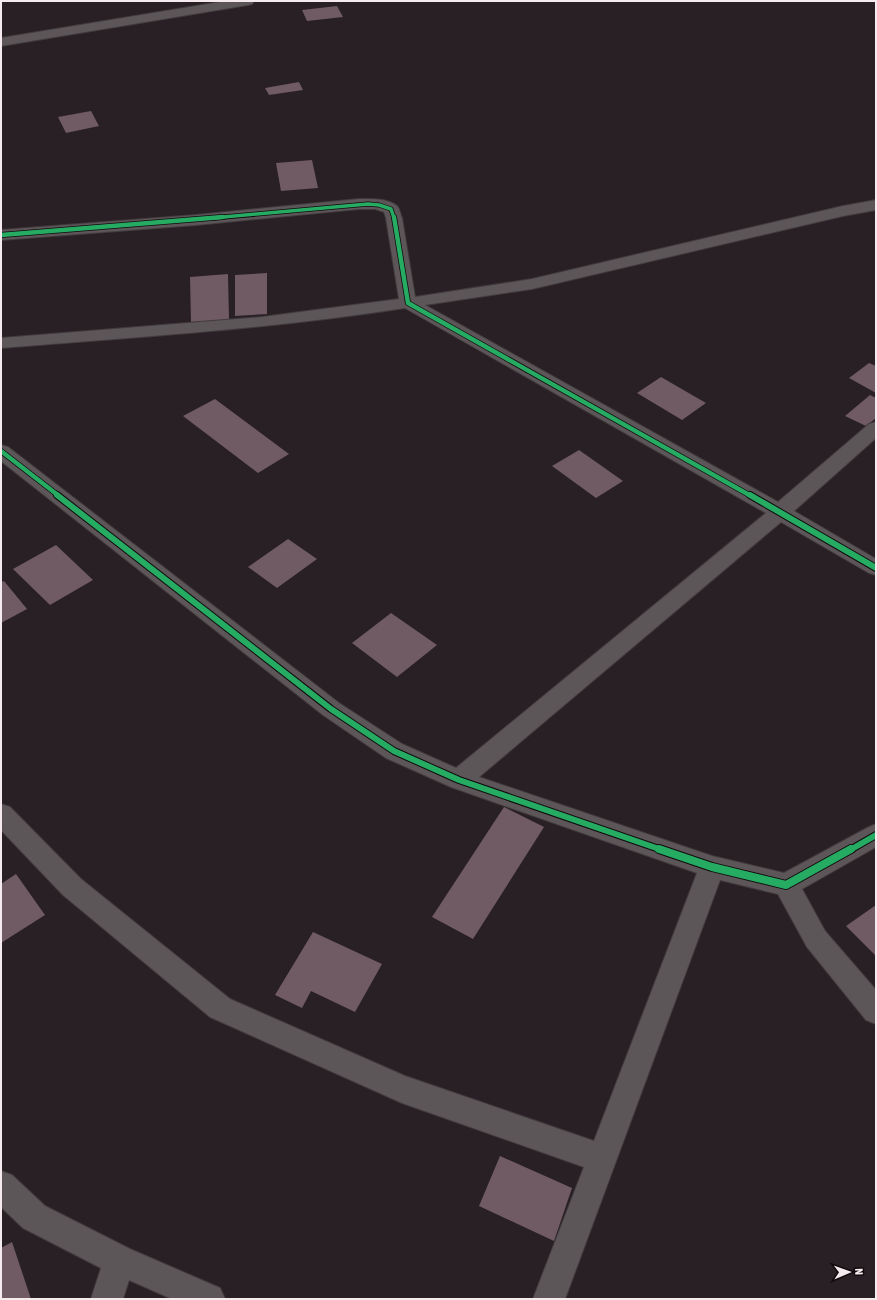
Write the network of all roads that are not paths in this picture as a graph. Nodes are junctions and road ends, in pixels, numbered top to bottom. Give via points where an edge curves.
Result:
1 (248, 1) edge
2 (1, 42) edge
3 (876, 205) edge
4 (1, 235) edge
5 (408, 303) junction
6 (1, 343) edge
7 (876, 428) edge
8 (1, 451) edge
9 (780, 512) junction
10 (876, 568) edge
11 (459, 780) junction
12 (1, 814) edge
13 (876, 835) edge
14 (712, 866) junction
15 (786, 885) junction
16 (876, 1011) edge
17 (602, 1159) junction
18 (1, 1186) edge
19 (119, 1260) junction
20 (107, 1299) edge
21 (209, 1299) edge
22 (549, 1299) edge

1 - 2 street
3 - 5 street via 532,284
4 - 5 street via 375,204 391,209
5 - 6 street via 262,322
5 - 9 street
7 - 9 street
8 - 11 street via 331,709 394,751
9 - 10 street
9 - 11 street
11 - 14 street
12 - 17 street via 72,887 220,1008 402,1089
13 - 15 street
14 - 15 street
14 - 17 street
15 - 16 street via 816,939
17 - 22 street
18 - 19 street via 34,1218
19 - 20 street
19 - 21 street

